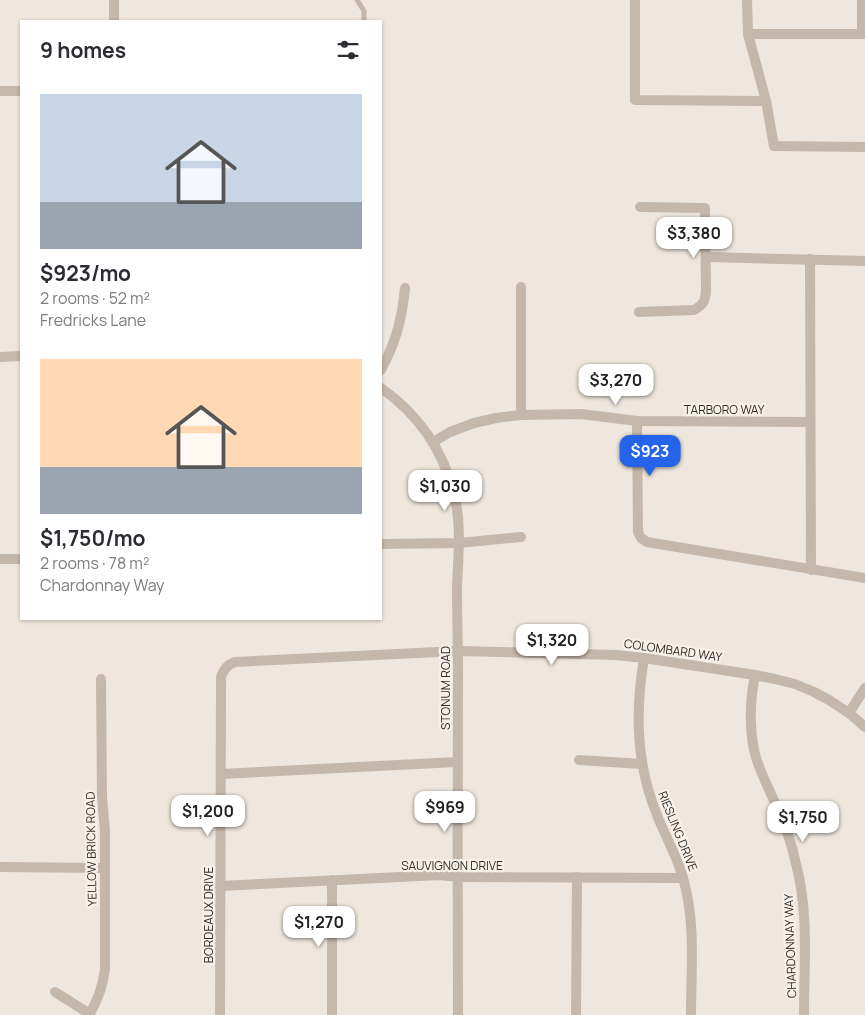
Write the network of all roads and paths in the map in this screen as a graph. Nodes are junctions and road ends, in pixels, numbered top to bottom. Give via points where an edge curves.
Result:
1 (114, 0) edge
2 (357, 0) edge
3 (635, 0) edge
4 (747, 0) edge
5 (862, 0) edge
6 (114, 20) edge
7 (364, 20) edge
8 (748, 34) junction
9 (864, 34) edge
10 (0, 91) edge
11 (20, 91) edge
12 (766, 101) junction
13 (865, 147) edge
14 (640, 207) dead end
15 (707, 257) junction
16 (810, 260) junction
17 (865, 261) edge
18 (521, 287) dead end
19 (405, 288) dead end
20 (638, 312) dead end
21 (0, 356) edge
22 (20, 356) edge
23 (382, 368) edge
24 (382, 389) edge
25 (521, 415) junction
26 (637, 421) junction
27 (810, 422) junction
28 (433, 442) junction
29 (521, 537) dead end
30 (459, 543) junction
31 (382, 544) edge
32 (0, 559) edge
33 (20, 559) edge
34 (811, 570) junction
35 (865, 578) edge
36 (458, 651) junction
37 (644, 658) junction
38 (226, 667) joint
39 (755, 675) junction
40 (101, 679) dead end
41 (865, 688) edge
42 (849, 713) junction
43 (865, 727) edge
44 (579, 760) dead end
45 (457, 762) junction
46 (642, 764) junction
47 (221, 774) junction
48 (0, 867) edge
49 (105, 868) junction
50 (458, 877) junction
51 (577, 877) junction
52 (683, 878) junction
53 (332, 880) junction
54 (220, 886) junction
55 (55, 992) dead end
56 (89, 1015) edge
57 (220, 1015) edge
58 (332, 1015) edge
59 (458, 1015) edge
60 (576, 1015) edge
61 (691, 1015) edge
62 (804, 1015) edge

1 - 6 street
2 - 7 lane via 364,12
3 - 12 street via 635,100
4 - 8 street
5 - 9 street
8 - 9 street
8 - 12 street
10 - 11 street
12 - 13 street via 774,146
14 - 15 street via 705,208
15 - 16 street
15 - 20 street via 705,301 702,305 694,310
16 - 17 street
16 - 27 street
18 - 25 street
19 - 23 street via 402,318
21 - 22 street
24 - 28 street, STONUM ROAD via 408,410
25 - 26 street, TARBORO WAY via 580,414
25 - 28 street, TARBORO WAY via 474,423
26 - 27 street, TARBORO WAY
26 - 34 street via 638,532 641,538 652,544
27 - 34 street
28 - 30 street, STONUM ROAD via 454,495
29 - 30 street
30 - 31 street
30 - 36 street, STONUM ROAD
32 - 33 street
34 - 35 street
36 - 37 street, COLOMBARD WAY
36 - 38 street, COLOMBARD WAY via 236,662
36 - 45 street, STONUM ROAD
37 - 39 street, COLOMBARD WAY
37 - 46 street, RIESLING DRIVE via 638,710
38 - 47 street, BORDEAUX DRIVE via 221,677
39 - 42 street, COLOMBARD WAY via 775,678 808,690
39 - 62 street, CHARDONNAY WAY via 750,712 754,751 788,834 801,886
40 - 49 street, YELLOW BRICK ROAD
41 - 42 street
42 - 43 street, COLOMBARD WAY
44 - 46 street
45 - 47 street
45 - 50 street, STONUM ROAD
46 - 52 street, RIESLING DRIVE via 656,814
47 - 54 street, BORDEAUX DRIVE
48 - 49 street
49 - 56 street, YELLOW BRICK ROAD via 105,969 100,994
50 - 51 street, SAUVIGNON DRIVE
50 - 53 street, SAUVIGNON DRIVE
50 - 59 street, STONUM ROAD
51 - 52 street, SAUVIGNON DRIVE
51 - 60 street
52 - 61 street, RIESLING DRIVE via 691,923
53 - 54 street, SAUVIGNON DRIVE
53 - 58 street
54 - 57 street, BORDEAUX DRIVE
55 - 56 street

